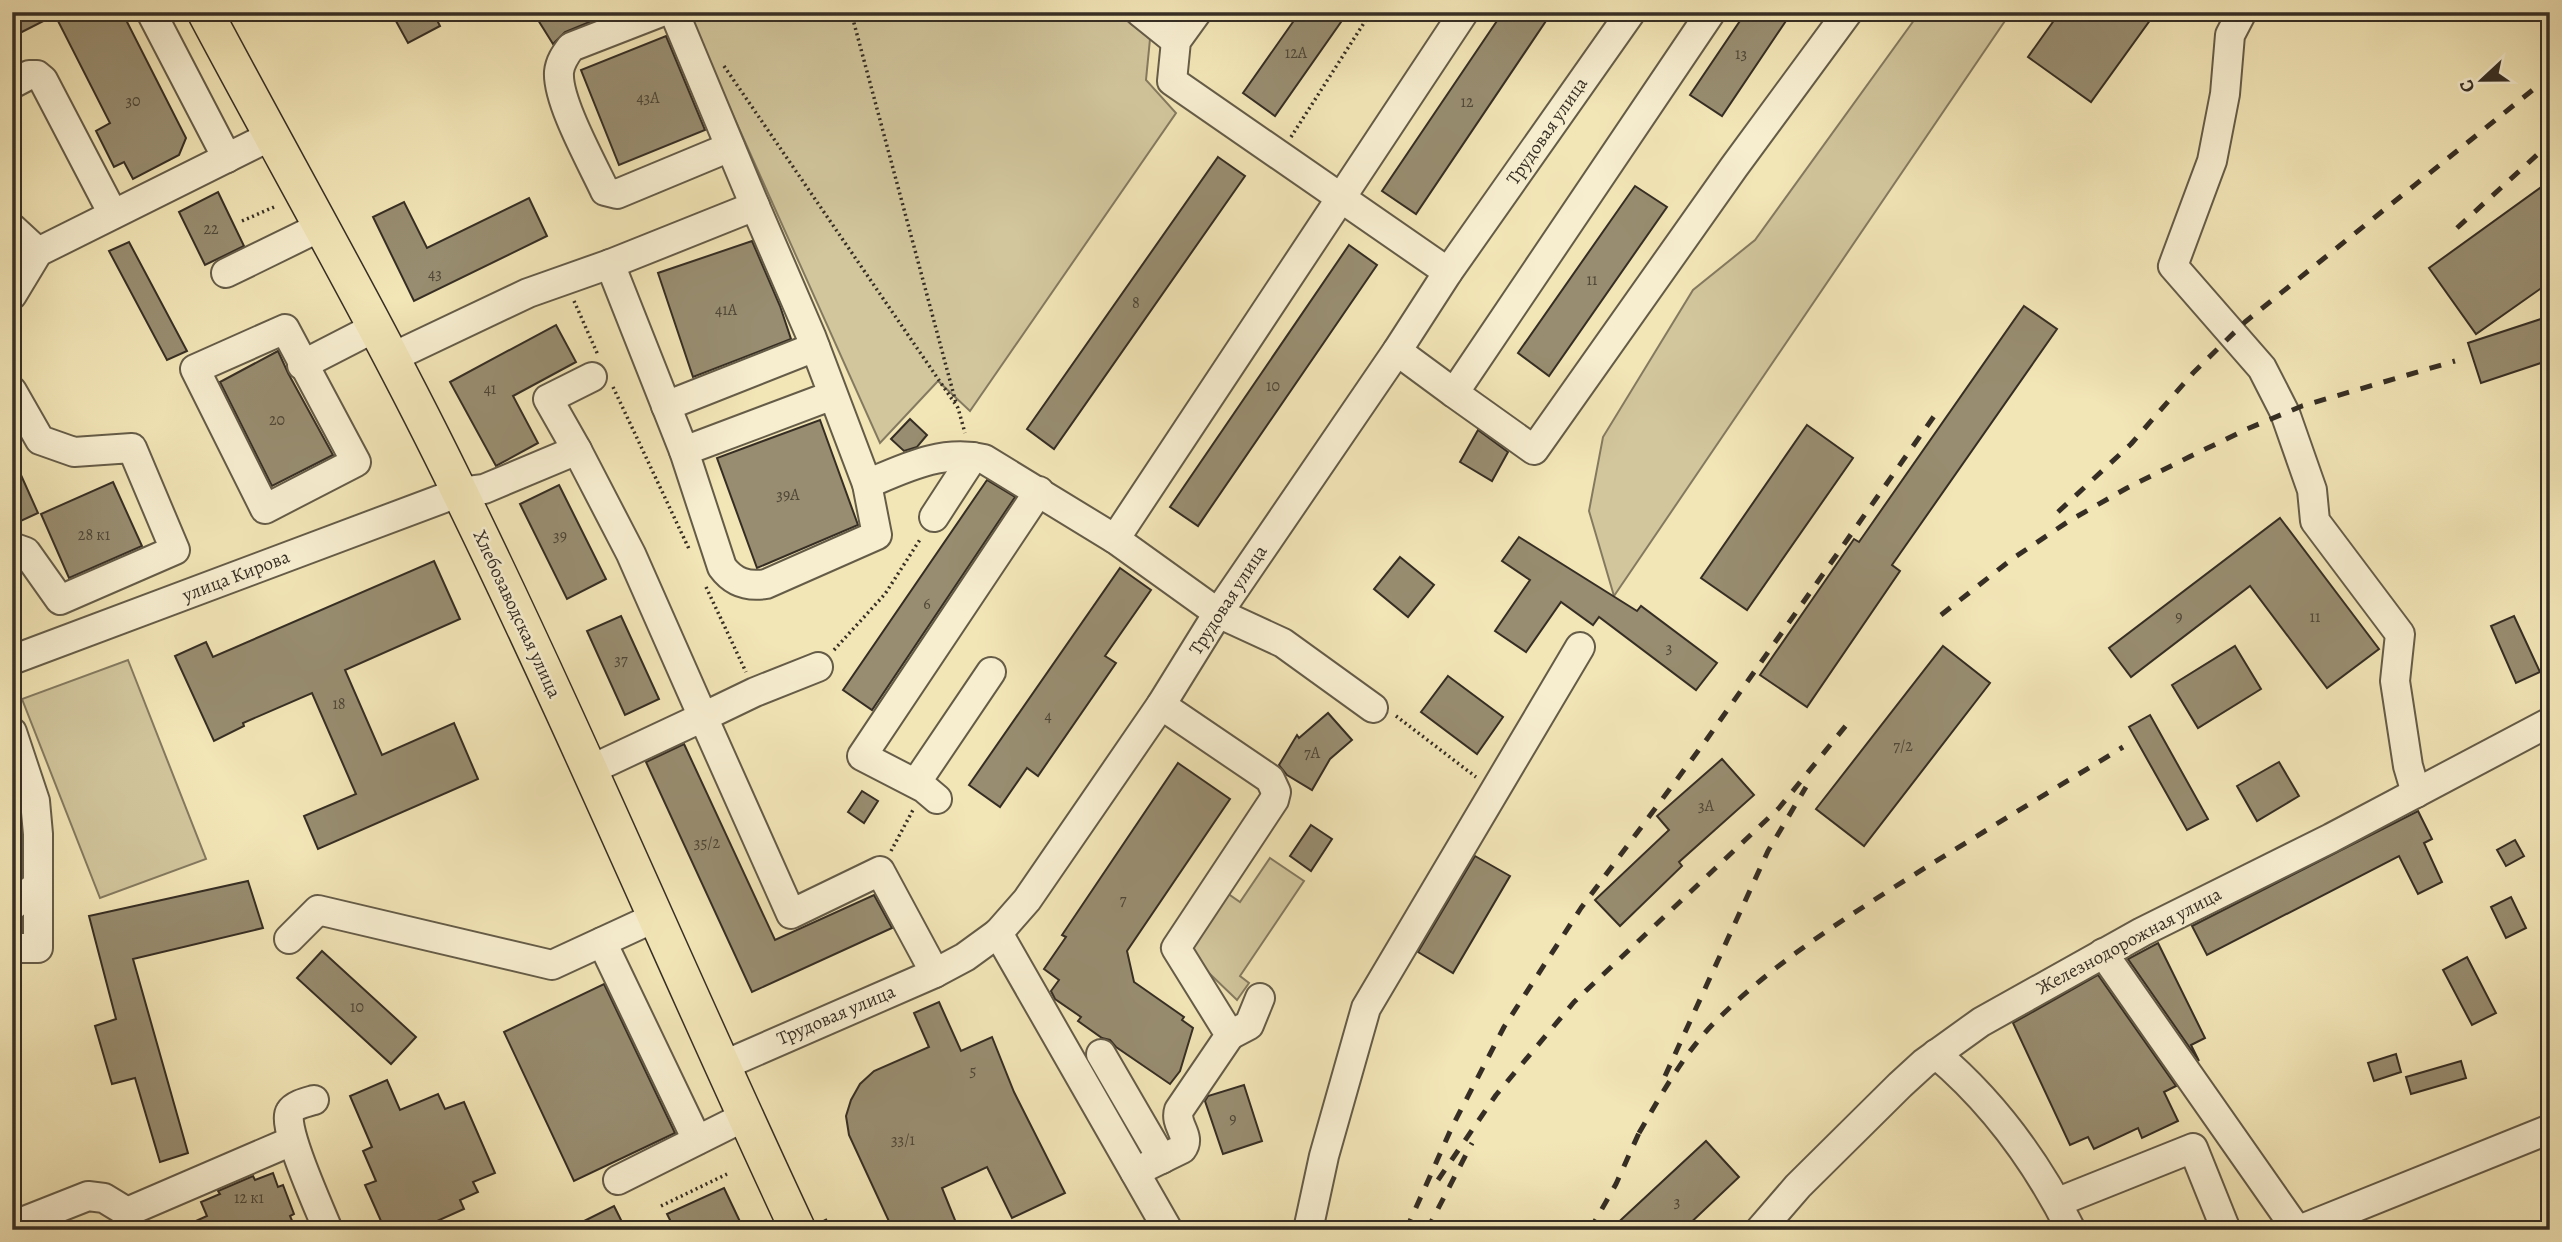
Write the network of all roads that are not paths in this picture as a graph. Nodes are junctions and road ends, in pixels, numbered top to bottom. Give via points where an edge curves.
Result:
1 (151, 12) edge
2 (205, 12) edge
3 (661, 12) edge
4 (674, 12) edge
5 (1140, 12) edge
6 (1197, 12) edge
7 (1464, 12) edge
8 (1631, 12) edge
9 (1711, 12) edge
10 (1848, 12) edge
11 (2242, 12) edge
12 (1176, 41) junction
13 (12, 84) edge
14 (271, 136) junction
15 (730, 147) junction
16 (228, 158) junction
17 (1342, 198) junction
18 (755, 206) junction
19 (113, 214) junction
20 (320, 227) junction
21 (12, 228) edge
22 (38, 252) junction
23 (610, 264) junction
24 (1448, 272) junction
25 (226, 273) dead end
26 (12, 295) edge
27 (374, 328) junction
28 (815, 347) junction
29 (1397, 351) junction
30 (391, 358) junction
31 (302, 365) junction
32 (602, 373) road end
33 (12, 391) edge
34 (1454, 393) junction
35 (833, 395) junction
36 (666, 406) junction
37 (577, 450) junction
38 (684, 451) junction
39 (973, 457) junction
40 (867, 484) junction
41 (1039, 491) junction
42 (460, 492) junction
43 (934, 517) road end
44 (1115, 539) junction
45 (12, 547) edge
46 (1218, 613) junction
47 (1580, 647) dead end
48 (12, 660) edge
49 (818, 667) road end
50 (991, 671) dead end
51 (1161, 705) junction
52 (1373, 708) dead end
53 (703, 717) junction
54 (2550, 722) edge
55 (12, 732) edge
56 (590, 769) junction
57 (2416, 793) junction
58 (38, 885) junction
59 (12, 906) edge
60 (656, 917) junction
61 (998, 933) junction
62 (289, 939) dead end
63 (602, 942) junction
64 (12, 948) edge
65 (2103, 953) junction
66 (935, 973) junction
67 (1260, 998) dead end
68 (1230, 1035) junction
69 (1101, 1054) dead end
70 (1936, 1054) junction
71 (722, 1066) junction
72 (314, 1100) dead end
73 (746, 1116) junction
74 (2550, 1129) edge
75 (697, 1140) junction
76 (292, 1141) junction
77 (1162, 1159) junction
78 (1135, 1172) junction
79 (618, 1181) dead end
80 (2058, 1202) junction
81 (130, 1221) edge
82 (12, 1226) edge
83 (328, 1230) edge
84 (798, 1230) edge
85 (1168, 1230) edge
86 (1308, 1230) edge
87 (1759, 1230) edge
88 (2071, 1230) edge
89 (2226, 1230) edge
90 (2298, 1230) edge

1 - 16 street
2 - 14 main road, Хлебозаводская улица
3 - 15 street via 571,47 561,60 563,97 605,191 617,194
4 - 15 street
5 - 12 street
6 - 12 street
7 - 17 street
8 - 24 street, Трудовая улица
9 - 34 street
10 - 34 street via 1534,450
11 - 57 street via 2230,35 2213,161 2173,266 2262,368 2286,413 2312,491 2315,521 2400,634 2395,681
12 - 17 street via 1172,81
13 - 19 street via 29,75 43,80
14 - 16 street
14 - 20 main road, Хлебозаводская улица
15 - 18 street
16 - 19 street
17 - 24 street
17 - 44 street
18 - 23 street
18 - 28 street
19 - 22 street
20 - 25 street
20 - 27 main road, Хлебозаводская улица
21 - 22 street
22 - 26 street
23 - 30 street via 527,293
23 - 36 street
24 - 29 street, Трудовая улица
27 - 30 main road, Хлебозаводская улица
27 - 31 street
28 - 35 street
28 - 36 street
29 - 34 street
29 - 46 street, Трудовая улица
30 - 42 main road, Хлебозаводская улица
31 - 31 street via 356,462 265,509 195,369 285,329
32 - 37 street via 548,399
33 - 45 street via 40,440 75,452 132,448 175,550 60,600 26,552
35 - 38 street
35 - 40 street
36 - 38 street
37 - 42 street, улица Кирова via 484,489
37 - 53 street via 631,554
38 - 40 street via 722,567 748,585 765,584 877,535
39 - 40 street via 919,461
39 - 41 street
39 - 43 street
41 - 44 street
41 - 50 street via 862,756 926,790
42 - 48 street, улица Кирова
42 - 56 main road, Хлебозаводская улица
44 - 46 street
46 - 51 street, Трудовая улица
46 - 52 street via 1283,643
47 - 86 street via 1366,1008
49 - 53 street
51 - 61 street, Трудовая улица via 1027,900
51 - 68 street via 1270,779 1276,792 1176,948
53 - 56 street
53 - 66 street via 791,914 880,871
54 - 57 street, Железнодорожная улица
55 - 58 street via 35,801
56 - 60 main road, Хлебозаводская улица
57 - 65 street, Железнодорожная улица
58 - 59 street
58 - 64 street via 38,948
60 - 63 street
60 - 71 main road, Хлебозаводская улица
61 - 66 street, Трудовая улица via 981,948
61 - 78 street
62 - 63 street via 318,910 552,965
63 - 75 street
65 - 70 street, Железнодорожная улица via 1981,1021
65 - 90 street
66 - 71 street, Трудовая улица
67 - 68 street via 1248,1025
68 - 77 street via 1179,1110 1185,1144
69 - 77 street
70 - 80 street via 1958,1072 2015,1138
70 - 87 street, Железнодорожная улица via 1890,1094
71 - 73 main road, Хлебозаводская улица
72 - 76 street via 290,1112
73 - 75 street
73 - 84 main road, Хлебозаводская улица
74 - 90 street
75 - 79 street
76 - 81 street
76 - 83 street
77 - 78 street
78 - 85 street
80 - 88 street
80 - 89 street via 2193,1148
81 - 82 street via 104,1198 88,1196

